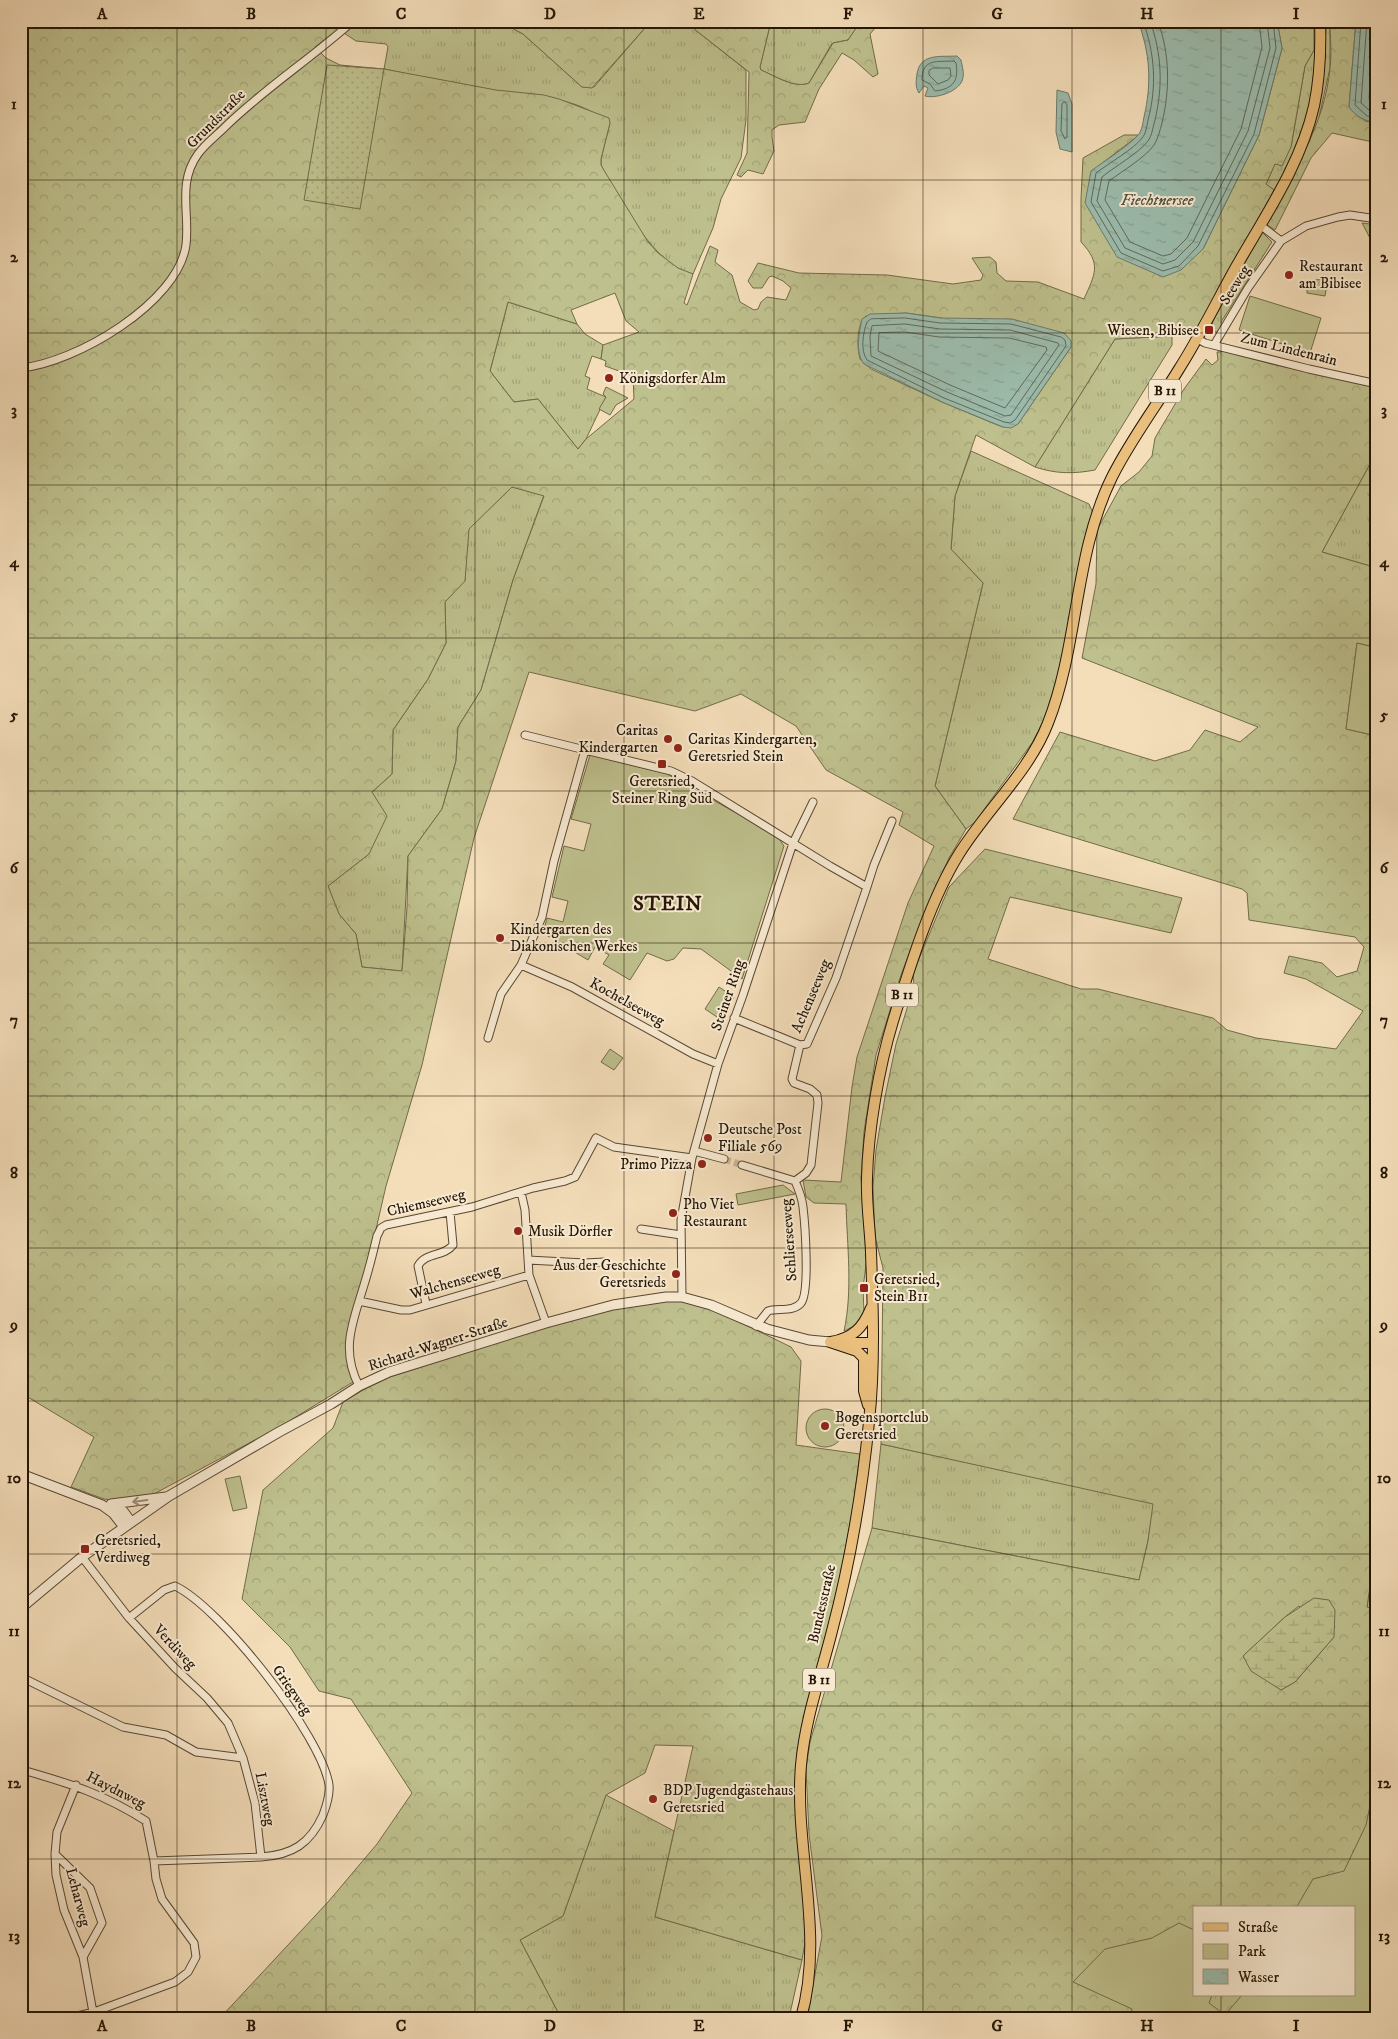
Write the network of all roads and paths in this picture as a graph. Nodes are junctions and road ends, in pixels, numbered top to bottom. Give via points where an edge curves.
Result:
1 (353, 21) edge
2 (1320, 21) edge
3 (1377, 219) edge
4 (1260, 225) junction
5 (1281, 241) junction
6 (1196, 338) junction
7 (1214, 345) junction
8 (21, 368) edge
9 (1377, 384) edge
10 (525, 735) dead end
11 (585, 750) junction
12 (812, 802) dead end
13 (892, 821) dead end
14 (793, 842) junction
15 (868, 887) junction
16 (521, 965) junction
17 (734, 1018) junction
18 (488, 1038) dead end
19 (800, 1045) junction
20 (718, 1064) junction
21 (693, 1155) junction
22 (724, 1159) tunnel mouth
23 (742, 1164) tunnel mouth
24 (795, 1181) junction
25 (521, 1192) junction
26 (450, 1212) junction
27 (641, 1229) dead end
28 (681, 1235) junction
29 (528, 1260) junction
30 (605, 1262) dead end
31 (529, 1275) junction
32 (682, 1297) junction
33 (359, 1301) junction
34 (426, 1304) junction
35 (872, 1305) junction
36 (546, 1323) junction
37 (756, 1326) junction
38 (830, 1342) junction
39 (873, 1344) junction
40 (359, 1386) junction
41 (870, 1408) junction
42 (21, 1474) edge
43 (169, 1496) junction
44 (97, 1502) junction
45 (111, 1504) junction
46 (127, 1524) junction
47 (82, 1558) junction
48 (21, 1608) edge
49 (129, 1618) junction
50 (21, 1677) edge
51 (242, 1758) junction
52 (21, 1772) edge
53 (76, 1785) junction
54 (55, 1854) junction
55 (261, 1857) junction
56 (154, 1861) junction
57 (83, 1957) junction
58 (94, 2015) edge
59 (68, 2018) edge
60 (801, 2018) edge

1 - 8 street, Grundstraße via 251,102 200,152 187,174 186,247 181,263 154,301 96,342 56,359
2 - 4 main road, B 11 via 1321,52 1314,108 1294,163
3 - 5 street, Seeweg via 1350,215 1338,217 1306,226
4 - 5 street
4 - 6 main road, B 11
5 - 7 street, Seeweg
6 - 7 street, Zum Lindenrain
6 - 35 main road, B 11 via 1124,454 1098,507 1066,666 1049,722 1037,747 955,860 922,936 893,1020 878,1091 867,1178
7 - 9 street, Zum Lindenrain
10 - 11 street
11 - 14 street via 671,771
11 - 16 street via 542,917
12 - 14 street, Steiner Ring
13 - 15 street, Achenseeweg
14 - 15 street
14 - 17 street, Steiner Ring
15 - 19 street, Achenseeweg via 836,978 808,1044
16 - 18 street via 501,994
16 - 20 street, Kochelseeweg via 572,987 693,1054
17 - 19 street, Achenseeweg
17 - 20 street, Steiner Ring
19 - 24 street via 792,1079 817,1095 818,1103 811,1165
20 - 21 street, Steiner Ring
21 - 22 street
21 - 25 street, Chiemseeweg via 614,1147 596,1138 575,1177
21 - 28 street, Steiner Ring via 682,1209
23 - 24 street
24 - 37 street, Schlierseeweg via 803,1207 804,1298 795,1308 768,1311
25 - 26 street, Chiemseeweg
25 - 29 street
26 - 33 street, Chiemseeweg via 381,1228
26 - 34 street via 453,1245 444,1253 424,1258 418,1266
27 - 28 street
28 - 32 street, Steiner Ring
29 - 30 street via 585,1264
29 - 31 street
31 - 34 street, Walchenseeweg
31 - 36 street
32 - 36 street, Richard-Wagner-Straße via 626,1302
32 - 37 street, Richard-Wagner-Straße via 711,1305
33 - 34 street, Walchenseeweg via 402,1310
33 - 40 street, Chiemseeweg via 348,1355
35 - 38 main road via 865,1322 854,1334
35 - 39 main road, B 11
36 - 40 street, Richard-Wagner-Straße via 389,1372
37 - 38 street, Richard-Wagner-Straße
38 - 39 main road
38 - 41 main road via 857,1351 864,1358 864,1391
39 - 41 main road, Bundesstraße / B 11
40 - 43 street, Richard-Wagner-Straße
41 - 60 main road, Bundesstraße / B 11 via 854,1530 800,1769 800,1807 811,1930 806,2000
42 - 44 street
43 -> 45 street
43 - 46 street, Richard-Wagner-Straße
44 - 45 street
44 - 46 street
45 - 46 street via 119,1508
46 - 47 street, Richard-Wagner-Straße
47 - 48 street, Richard-Wagner-Straße
47 - 49 street, Verdiweg
49 - 51 street, Verdiweg via 228,1723
49 - 55 street, Griegweg via 164,1590 175,1586 187,1592 221,1624 273,1684 320,1758 329,1787 326,1808 316,1830 295,1849 278,1856
50 - 51 street, Lisztweg via 123,1727 166,1735 196,1752
51 - 55 street, Lisztweg via 255,1803
52 - 53 street, Haydnweg
53 - 54 street, Leharweg via 57,1832
53 - 56 street, Haydnweg via 146,1821
54 - 57 street, Leharweg via 64,1910
54 - 57 street via 90,1888 102,1923
55 - 56 street
56 - 58 street, Haydnweg via 162,1899 194,1943 196,1957 188,1972 175,1982
57 - 58 street, Leharweg
58 - 59 street, Haydnweg

